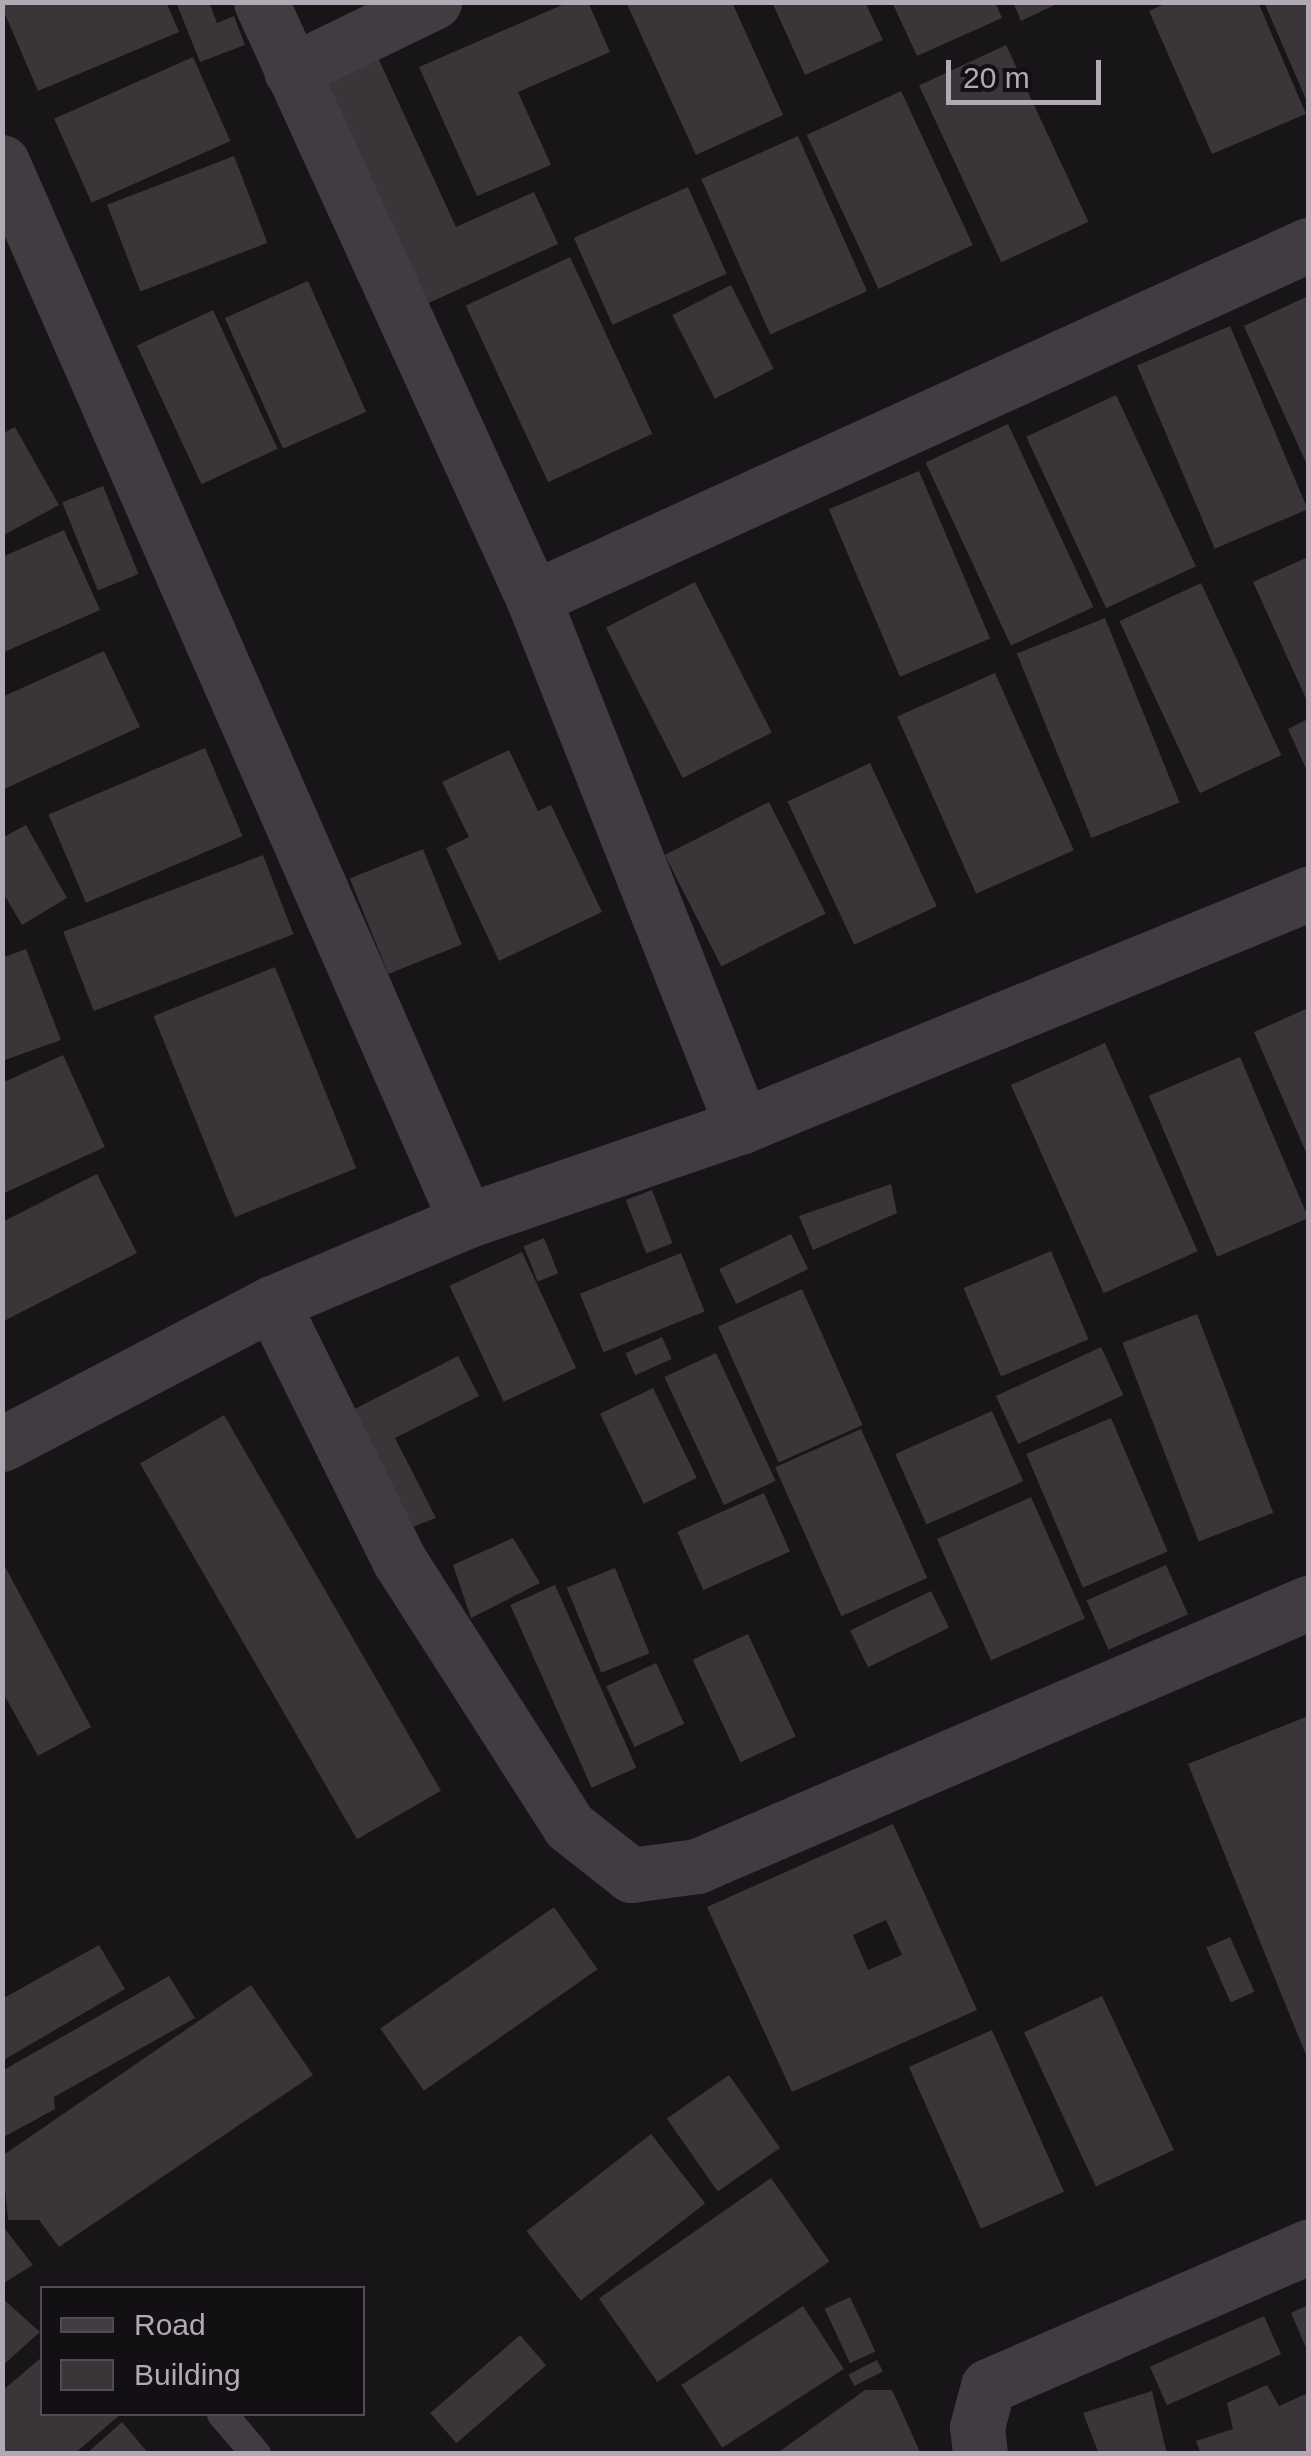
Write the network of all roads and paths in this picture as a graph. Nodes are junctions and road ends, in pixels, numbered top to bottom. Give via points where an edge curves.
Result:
1 (261, 2) edge
2 (434, 2) edge
3 (292, 71) junction
4 (2, 162) edge
5 (1308, 246) edge
6 (533, 598) junction
7 (1308, 894) edge
8 (742, 1126) junction
9 (466, 1221) junction
10 (272, 1304) junction
11 (2, 1444) edge
12 (1308, 1604) edge
13 (1308, 2247) edge
14 (224, 2416) edge
15 (256, 2454) edge
16 (980, 2454) edge

1 - 3 street
2 - 3 street
3 - 6 street
4 - 9 street
5 - 6 street
6 - 8 street
7 - 8 street
8 - 9 street
9 - 10 street
10 - 11 street
10 - 12 street via 399,1560 569,1826 631,1875 697,1866
13 - 16 street via 988,2386 977,2427
14 - 15 lane

